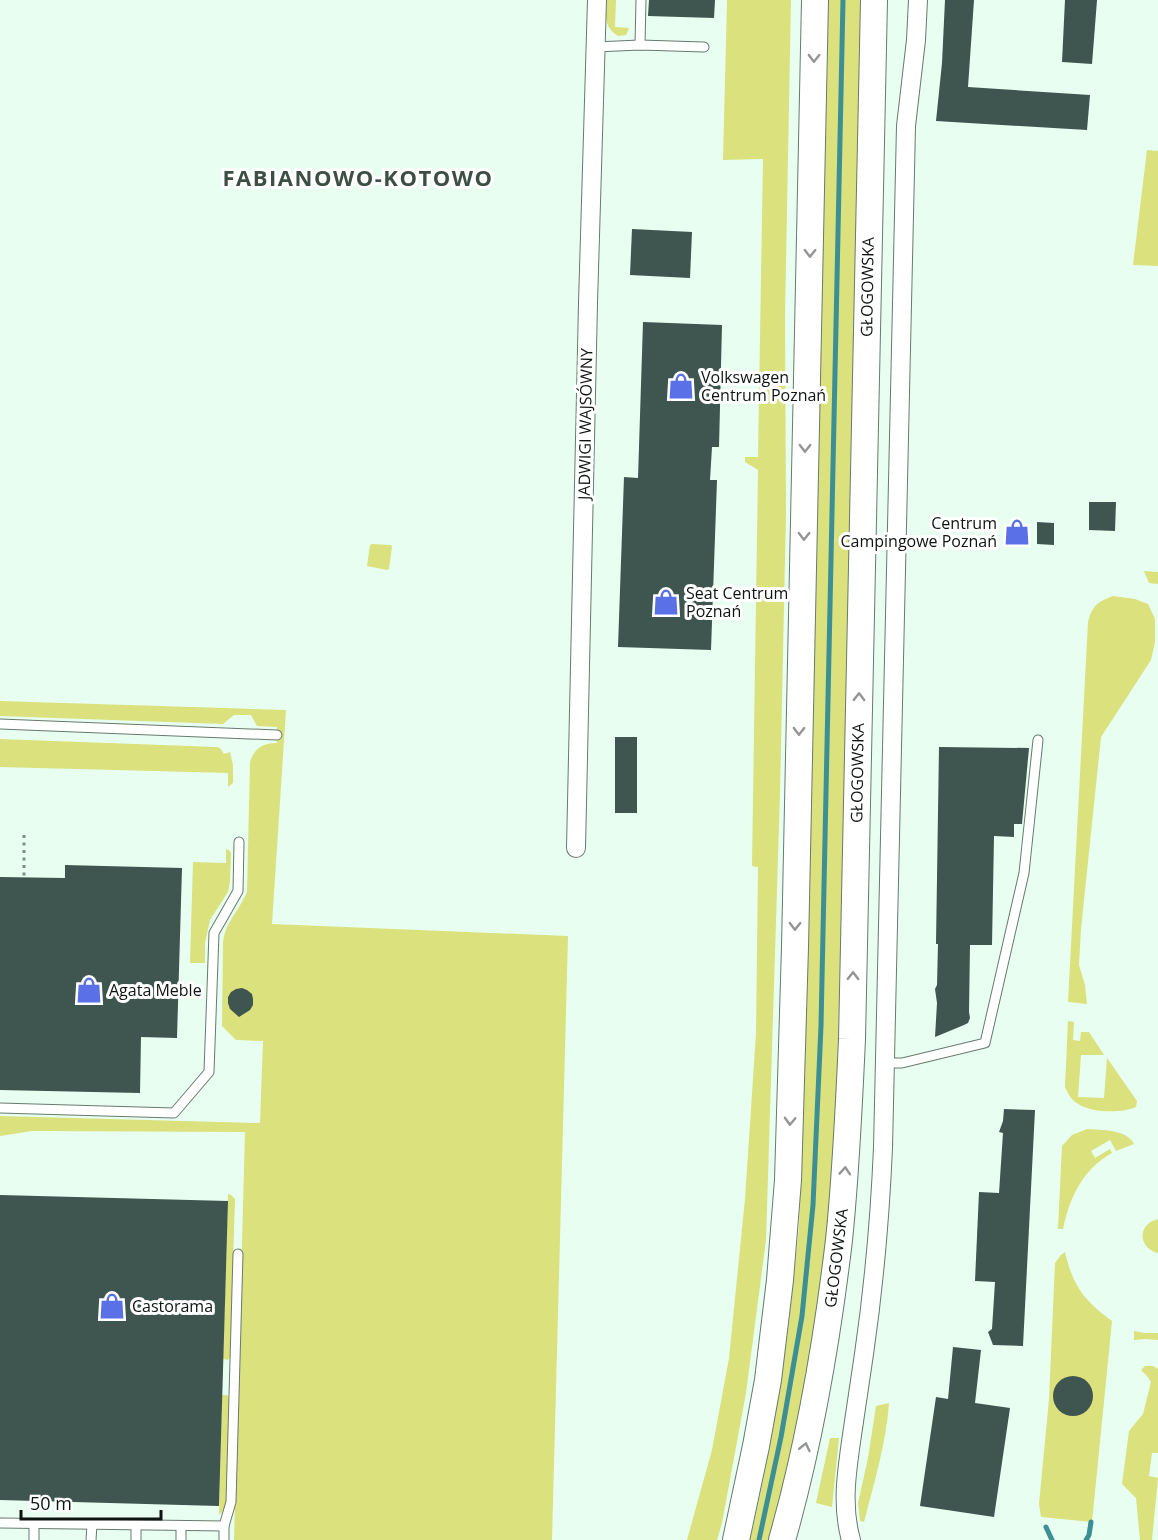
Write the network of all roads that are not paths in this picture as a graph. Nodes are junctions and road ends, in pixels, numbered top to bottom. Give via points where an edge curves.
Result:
1 (597, 0) edge
2 (641, 0) edge
3 (815, 0) edge
4 (874, 0) edge
5 (918, 0) edge
6 (640, 45) junction
7 (596, 47) junction
8 (704, 47) dead end
9 (0, 724) edge
10 (277, 735) dead end
11 (1038, 740) dead end
12 (239, 842) dead end
13 (576, 848) dead end
14 (885, 1063) junction
15 (0, 1108) edge
16 (238, 1254) dead end
17 (0, 1523) edge
18 (34, 1524) junction
19 (92, 1525) junction
20 (136, 1525) junction
21 (181, 1526) junction
22 (224, 1526) junction
23 (34, 1540) edge
24 (91, 1540) edge
25 (136, 1540) edge
26 (181, 1540) edge
27 (224, 1540) edge
28 (736, 1540) edge
29 (782, 1540) edge
30 (851, 1540) edge

1 - 7 street, JADWIGI WAJSÓWNY
2 - 6 lane
3 -> 28 main road via 789,1169 768,1380
29 -> 4 main road, GŁOGOWSKA via 807,1439 825,1339 839,1239 848,1118
5 - 14 street via 906,126
6 - 7 lane
6 - 8 lane
7 - 13 street, JADWIGI WAJSÓWNY
9 - 10 lane
11 - 14 lane via 1024,873 985,1043 902,1063
12 - 15 lane via 238,891 214,933 208,1072 174,1113
14 - 30 street via 877,1250 846,1473
16 - 22 lane via 231,1502
17 - 18 lane
18 - 19 lane
18 - 23 lane
19 - 20 lane
19 - 24 lane
20 - 21 lane
20 - 25 lane
21 - 22 lane
21 - 26 lane
22 - 27 lane

